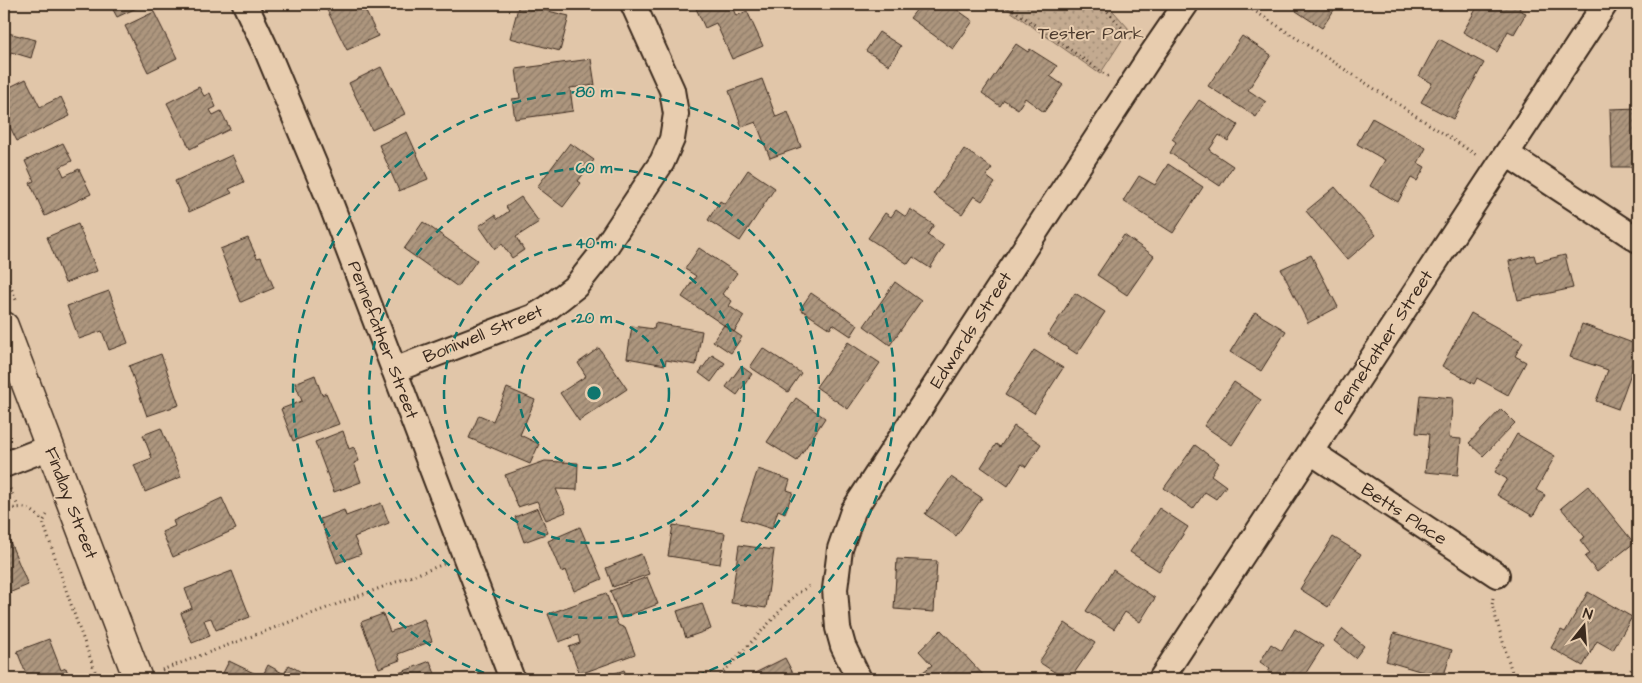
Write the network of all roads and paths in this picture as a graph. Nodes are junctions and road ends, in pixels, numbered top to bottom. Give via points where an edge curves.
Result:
1 (245, 4) edge
2 (633, 4) edge
3 (1006, 4) edge
4 (1101, 4) edge
5 (1186, 4) edge
6 (1244, 4) edge
7 (1605, 4) edge
8 (1149, 58) junction
9 (1128, 90) junction
10 (1502, 160) junction
11 (1638, 240) edge
12 (4, 326) edge
13 (394, 370) junction
14 (50, 447) junction
15 (1310, 452) junction
16 (4, 464) edge
17 (12, 496) dead end
18 (18, 506) junction
19 (4, 511) edge
20 (48, 514) dead end
21 (44, 522) junction
22 (465, 556) junction
23 (1497, 575) joint
24 (836, 577) junction
25 (1638, 657) edge
26 (148, 675) edge
27 (98, 679) edge
28 (512, 679) edge
29 (716, 679) edge
30 (859, 679) edge
31 (1161, 679) edge
32 (1514, 679) edge
33 (1626, 679) edge

1 - 13 street, Pennefather Street via 329,199
2 - 13 street, Boniwell Street via 672,90 676,114 672,139 656,170 599,257 576,286 548,308
3 - 9 path
4 - 8 path
5 - 8 street, Edwards Street
6 - 10 path via 1483,160
7 - 10 street, Pennefather Street
8 - 9 street, Edwards Street
9 - 24 street, Edwards Street via 853,511 840,549
10 - 11 street
10 - 15 street, Pennefather Street
12 - 14 street, Findlay Street
13 - 22 street, Pennefather Street
14 - 16 street
14 - 26 street, Findlay Street
15 - 23 street, Betts Place
15 - 31 street, Pennefather Street
17 - 18 path
18 - 19 path
18 - 21 path via 35,511
20 - 21 path
21 - 27 path
22 - 26 path
22 - 28 street, Pennefather Street
23 - 32 path via 1492,605
24 - 29 path via 819,580 795,595
24 - 30 street, Edwards Street via 838,628
25 - 33 path

